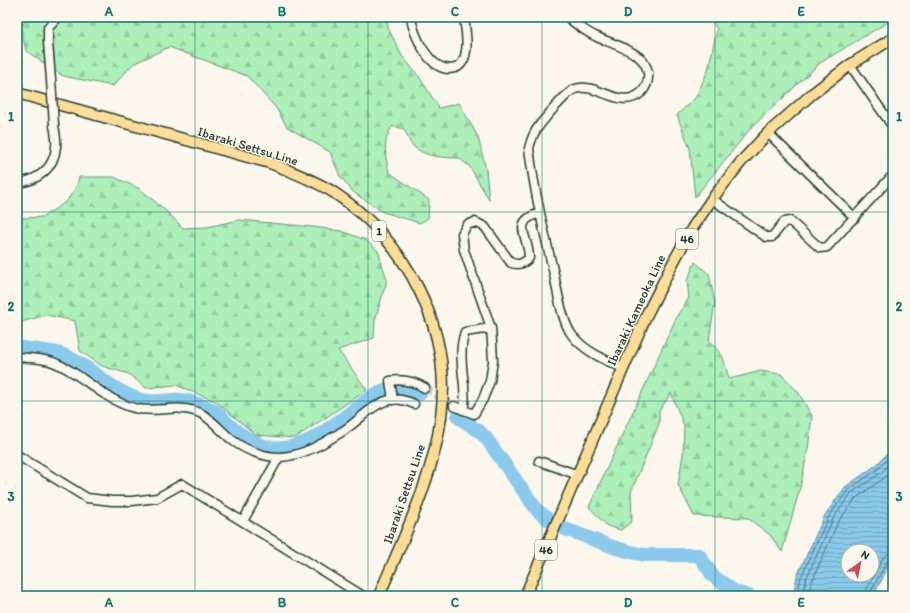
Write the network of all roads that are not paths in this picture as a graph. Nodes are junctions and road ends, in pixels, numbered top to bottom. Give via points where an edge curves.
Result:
1 (58, 17) edge
2 (410, 17) edge
3 (464, 17) edge
4 (567, 17) edge
5 (893, 38) edge
6 (850, 65) junction
7 (17, 93) edge
8 (893, 127) edge
9 (768, 133) junction
10 (893, 175) edge
11 (17, 183) edge
12 (712, 199) junction
13 (540, 213) junction
14 (854, 218) junction
15 (491, 328) junction
16 (17, 357) edge
17 (623, 368) junction
18 (425, 388) tunnel mouth
19 (392, 398) junction
20 (414, 404) dead end
21 (454, 406) tunnel mouth
22 (464, 410) junction
23 (17, 455) edge
24 (279, 457) junction
25 (539, 461) dead end
26 (578, 475) junction
27 (243, 521) junction
28 (362, 596) edge
29 (380, 596) edge
30 (525, 596) edge

1 - 11 street, bridge via 48,28 56,147 49,167 42,174
2 - 3 street via 416,37 426,53 436,65 451,69 463,62 467,50
4 - 13 street via 587,32 640,57 649,79 637,96 626,99 615,98 591,89 575,89 566,95 538,126 529,148
5 - 6 main road, Ibaraki Kameoka Line / 46
6 - 8 street
6 - 9 main road, Ibaraki Kameoka Line / 46
7 - 29 main road, Ibaraki Settsu Line / 1 via 295,172 332,191 361,214 375,226 399,256 419,288 433,324 441,364 441,416 428,471
9 - 12 main road, Ibaraki Kameoka Line / 46
9 - 14 street
10 - 14 street
12 - 14 street via 766,237 772,237 784,222 790,222 820,248 827,247
12 - 17 main road, Ibaraki Kameoka Line / 46 via 660,286
13 - 15 street via 529,216 524,224 529,258 524,264 511,263 485,227 476,222 468,225 462,234 464,250
13 - 17 street via 562,312 572,335 585,348
15 - 22 street via 493,361 490,381 474,414
15 - 22 street via 464,332 461,342 466,402
16 - 24 street via 49,361 62,366 116,401 134,408 191,410 208,418 244,448
17 - 26 main road, Ibaraki Kameoka Line / 46
18 - 19 street via 418,384 390,381
19 - 20 street
19 - 24 street via 370,409 344,431 307,451
21 - 22 street
23 - 27 street via 87,498 112,501 157,498 182,484
24 - 27 street
25 - 26 street
26 - 30 main road, Ibaraki Kameoka Line / 46
27 - 28 street

